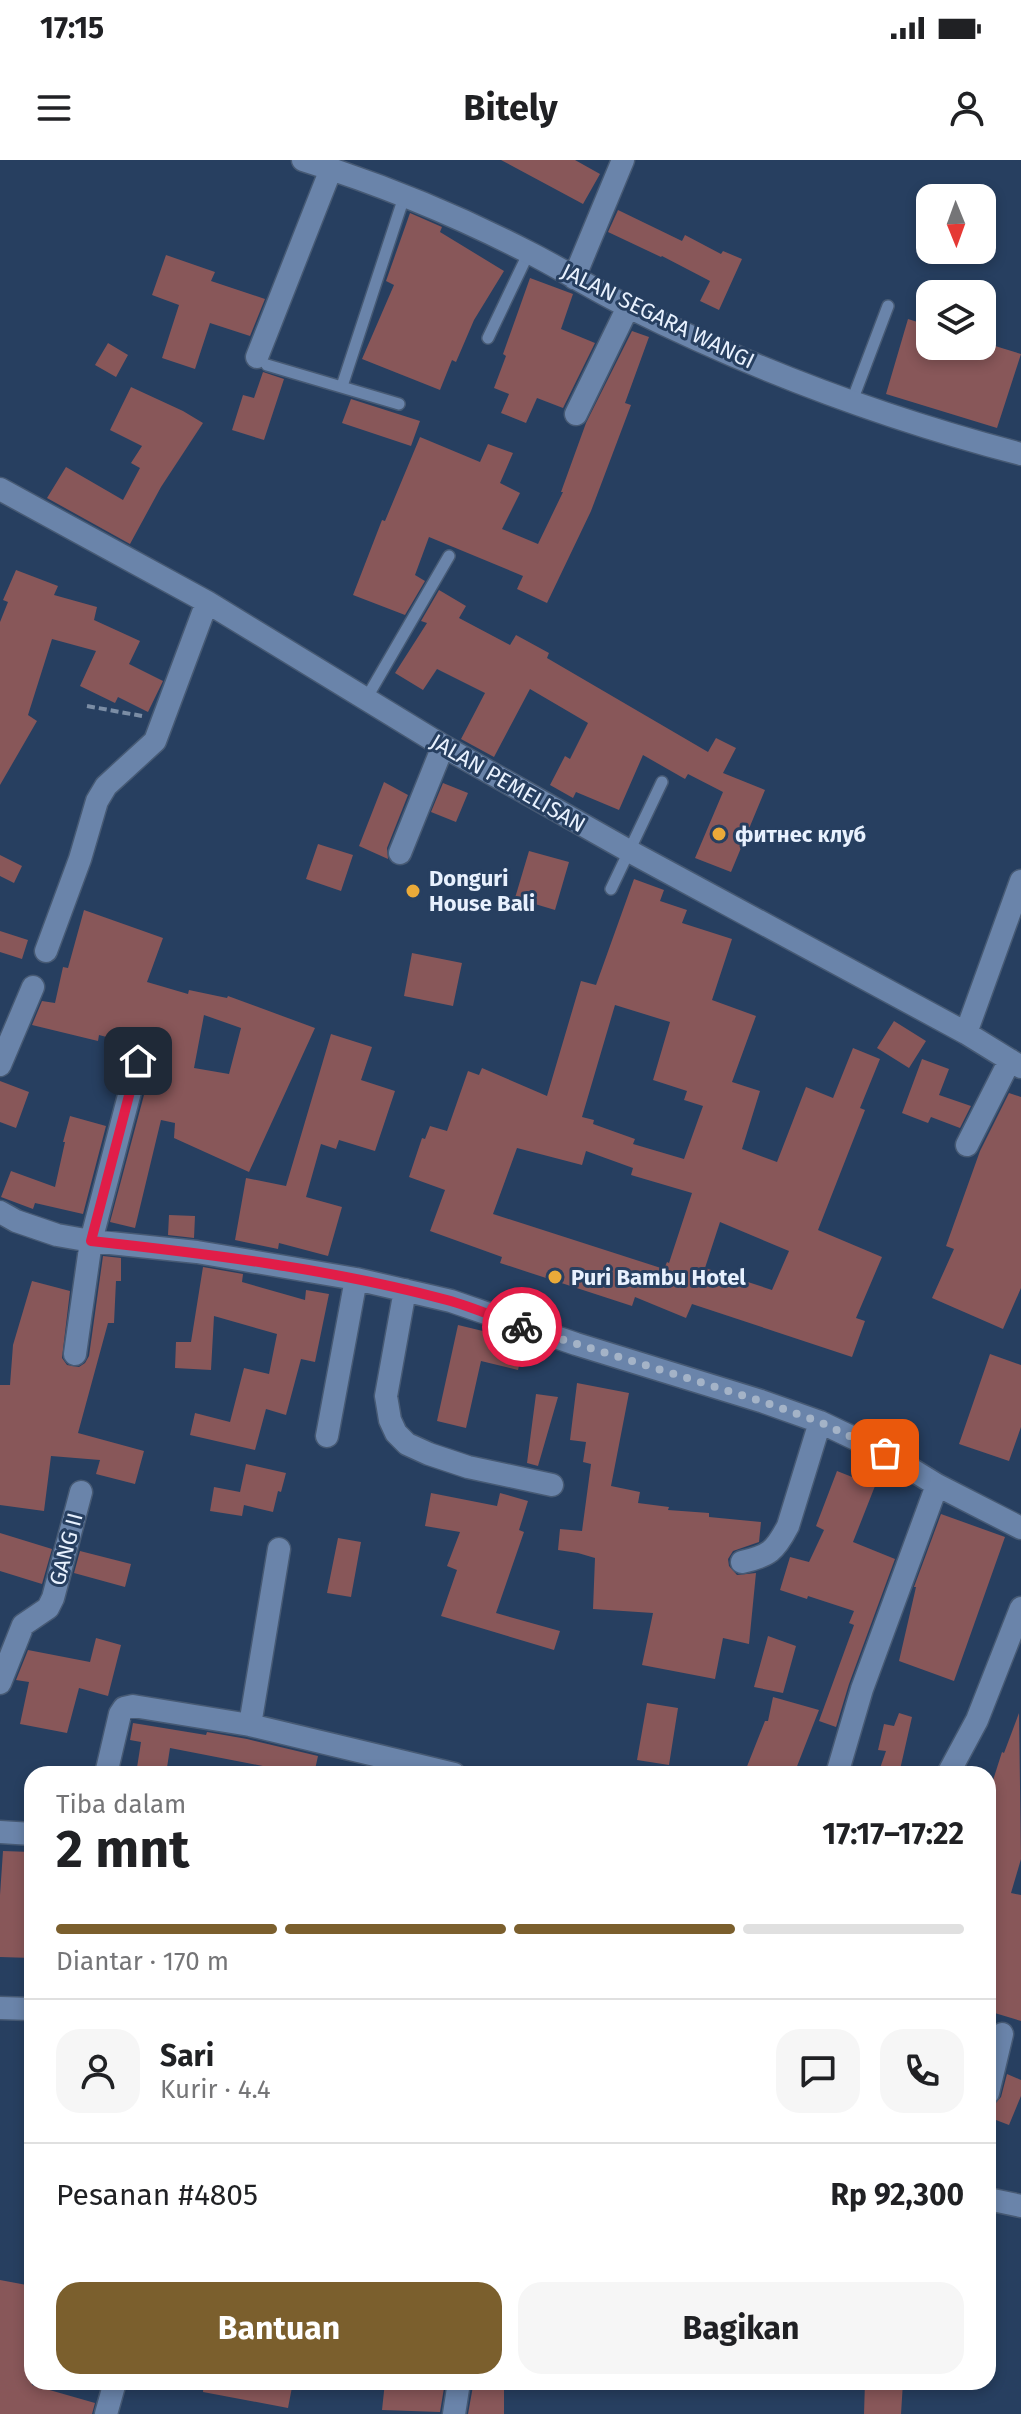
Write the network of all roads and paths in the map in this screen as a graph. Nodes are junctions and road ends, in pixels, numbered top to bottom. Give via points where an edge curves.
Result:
1 (303, 160) edge
2 (623, 160) edge
3 (331, 169) junction
4 (404, 197) junction
5 (529, 252) junction
6 (574, 278) junction
7 (888, 306) dead end
8 (628, 307) junction
9 (488, 338) dead end
10 (262, 361) joint
11 (342, 386) junction
12 (852, 401) junction
13 (399, 404) dead end
14 (576, 414) dead end
15 (1021, 454) edge
16 (0, 489) edge
17 (449, 556) dead end
18 (207, 602) junction
19 (366, 699) junction
20 (87, 706) dead end
21 (164, 720) junction
22 (443, 746) junction
23 (662, 782) dead end
24 (629, 851) junction
25 (400, 853) dead end
26 (1021, 881) edge
27 (611, 889) dead end
28 (46, 951) dead end
29 (33, 987) dead end
30 (966, 1033) junction
31 (138, 1061) dead end
32 (1015, 1063) edge
33 (0, 1065) edge
34 (967, 1145) dead end
35 (0, 1212) edge
36 (91, 1241) junction
37 (356, 1279) junction
38 (405, 1290) junction
39 (75, 1354) dead end
40 (820, 1422) junction
41 (327, 1436) dead end
42 (552, 1485) dead end
43 (937, 1485) junction
44 (81, 1492) dead end
45 (1021, 1528) edge
46 (279, 1549) dead end
47 (742, 1562) dead end
48 (1021, 1608) edge
49 (0, 1683) edge
50 (250, 1725) junction
51 (108, 1766) edge
52 (421, 1766) edge
53 (839, 1766) edge
54 (952, 1766) edge
55 (0, 1832) edge
56 (24, 1834) edge
57 (0, 2008) edge
58 (24, 2009) edge
59 (1002, 2034) dead end
60 (996, 2059) edge
61 (996, 2201) edge
62 (1021, 2206) edge
63 (113, 2390) edge
64 (458, 2390) edge
65 (106, 2414) edge
66 (454, 2414) edge

1 - 3 street, JALAN SEGARA WANGI
2 - 6 street
3 - 4 street, JALAN SEGARA WANGI
3 - 10 street
4 - 5 street, JALAN SEGARA WANGI
4 - 11 lane
5 - 6 street, JALAN SEGARA WANGI
5 - 9 lane
6 - 8 street, JALAN SEGARA WANGI
7 - 12 lane
8 - 12 street, JALAN SEGARA WANGI
8 - 14 street
10 - 11 lane
11 - 13 lane
12 - 15 street, JALAN SEGARA WANGI
16 - 18 street, JALAN PEMELISAN
17 - 19 lane
18 - 19 street, JALAN PEMELISAN
18 - 21 street
19 - 22 street, JALAN PEMELISAN
20 - 21 path
21 - 28 street via 155,741 97,801
22 - 24 street, JALAN PEMELISAN
22 - 25 street
23 - 24 lane
24 - 27 lane
24 - 30 street, JALAN PEMELISAN
26 - 30 street
29 - 33 street
30 - 32 street, JALAN PEMELISAN
31 - 36 street
32 - 34 street
35 - 36 street via 35,1229
36 - 37 street via 197,1252
36 - 39 street
37 - 38 street
37 - 41 street
38 - 40 street
38 - 42 street via 386,1396 396,1433 429,1454
40 - 43 street
40 - 47 street via 781,1540 763,1557
43 - 45 street
43 - 53 street
44 - 49 street, GANG II via 53,1598 48,1608 23,1625
46 - 50 street
48 - 54 street via 977,1720
50 - 51 street via 126,1707
50 - 52 street
55 - 56 street
57 - 58 street
59 - 60 street
61 - 62 street
63 - 65 street
64 - 66 street

